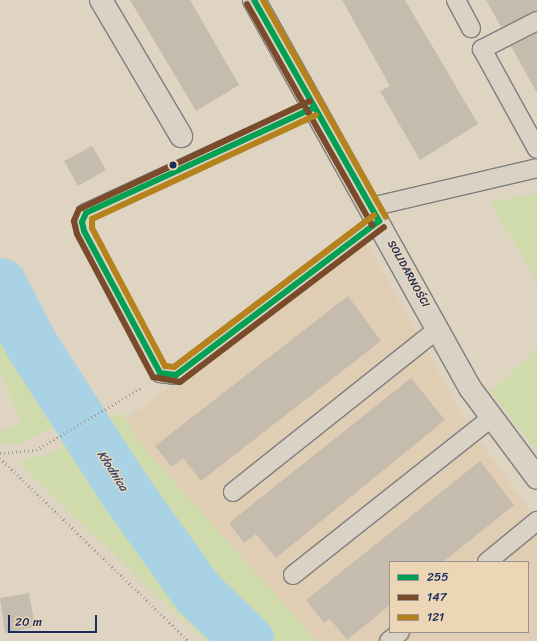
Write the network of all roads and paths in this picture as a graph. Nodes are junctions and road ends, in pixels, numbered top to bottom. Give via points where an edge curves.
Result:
1 (101, 0) edge
2 (254, 0) edge
3 (456, 0) edge
4 (537, 21) edge
5 (471, 28) dead end
6 (314, 108) junction
7 (181, 136) dead end
8 (537, 149) edge
9 (537, 168) edge
10 (375, 214) junction
11 (438, 329) junction
12 (129, 398) dead end
13 (492, 417) junction
14 (0, 453) edge
15 (0, 458) edge
16 (537, 478) edge
17 (233, 492) dead end
18 (537, 521) edge
19 (488, 561) edge
20 (293, 574) dead end
21 (399, 633) edge
22 (189, 641) edge
23 (389, 641) edge

1 - 7 street
2 - 6 street, SOLIDARNOŚCI
3 - 5 lane
4 - 8 lane via 482,49
6 - 10 street, SOLIDARNOŚCI
6 - 10 lane via 86,213 82,222 84,231 160,372 176,375
9 - 10 lane
10 - 11 street, SOLIDARNOŚCI
11 - 13 street, SOLIDARNOŚCI via 470,388
11 - 17 lane
12 - 14 path via 51,442 23,453
13 - 16 street, SOLIDARNOŚCI
13 - 20 lane
15 - 22 path
18 - 19 lane
21 - 23 lane

